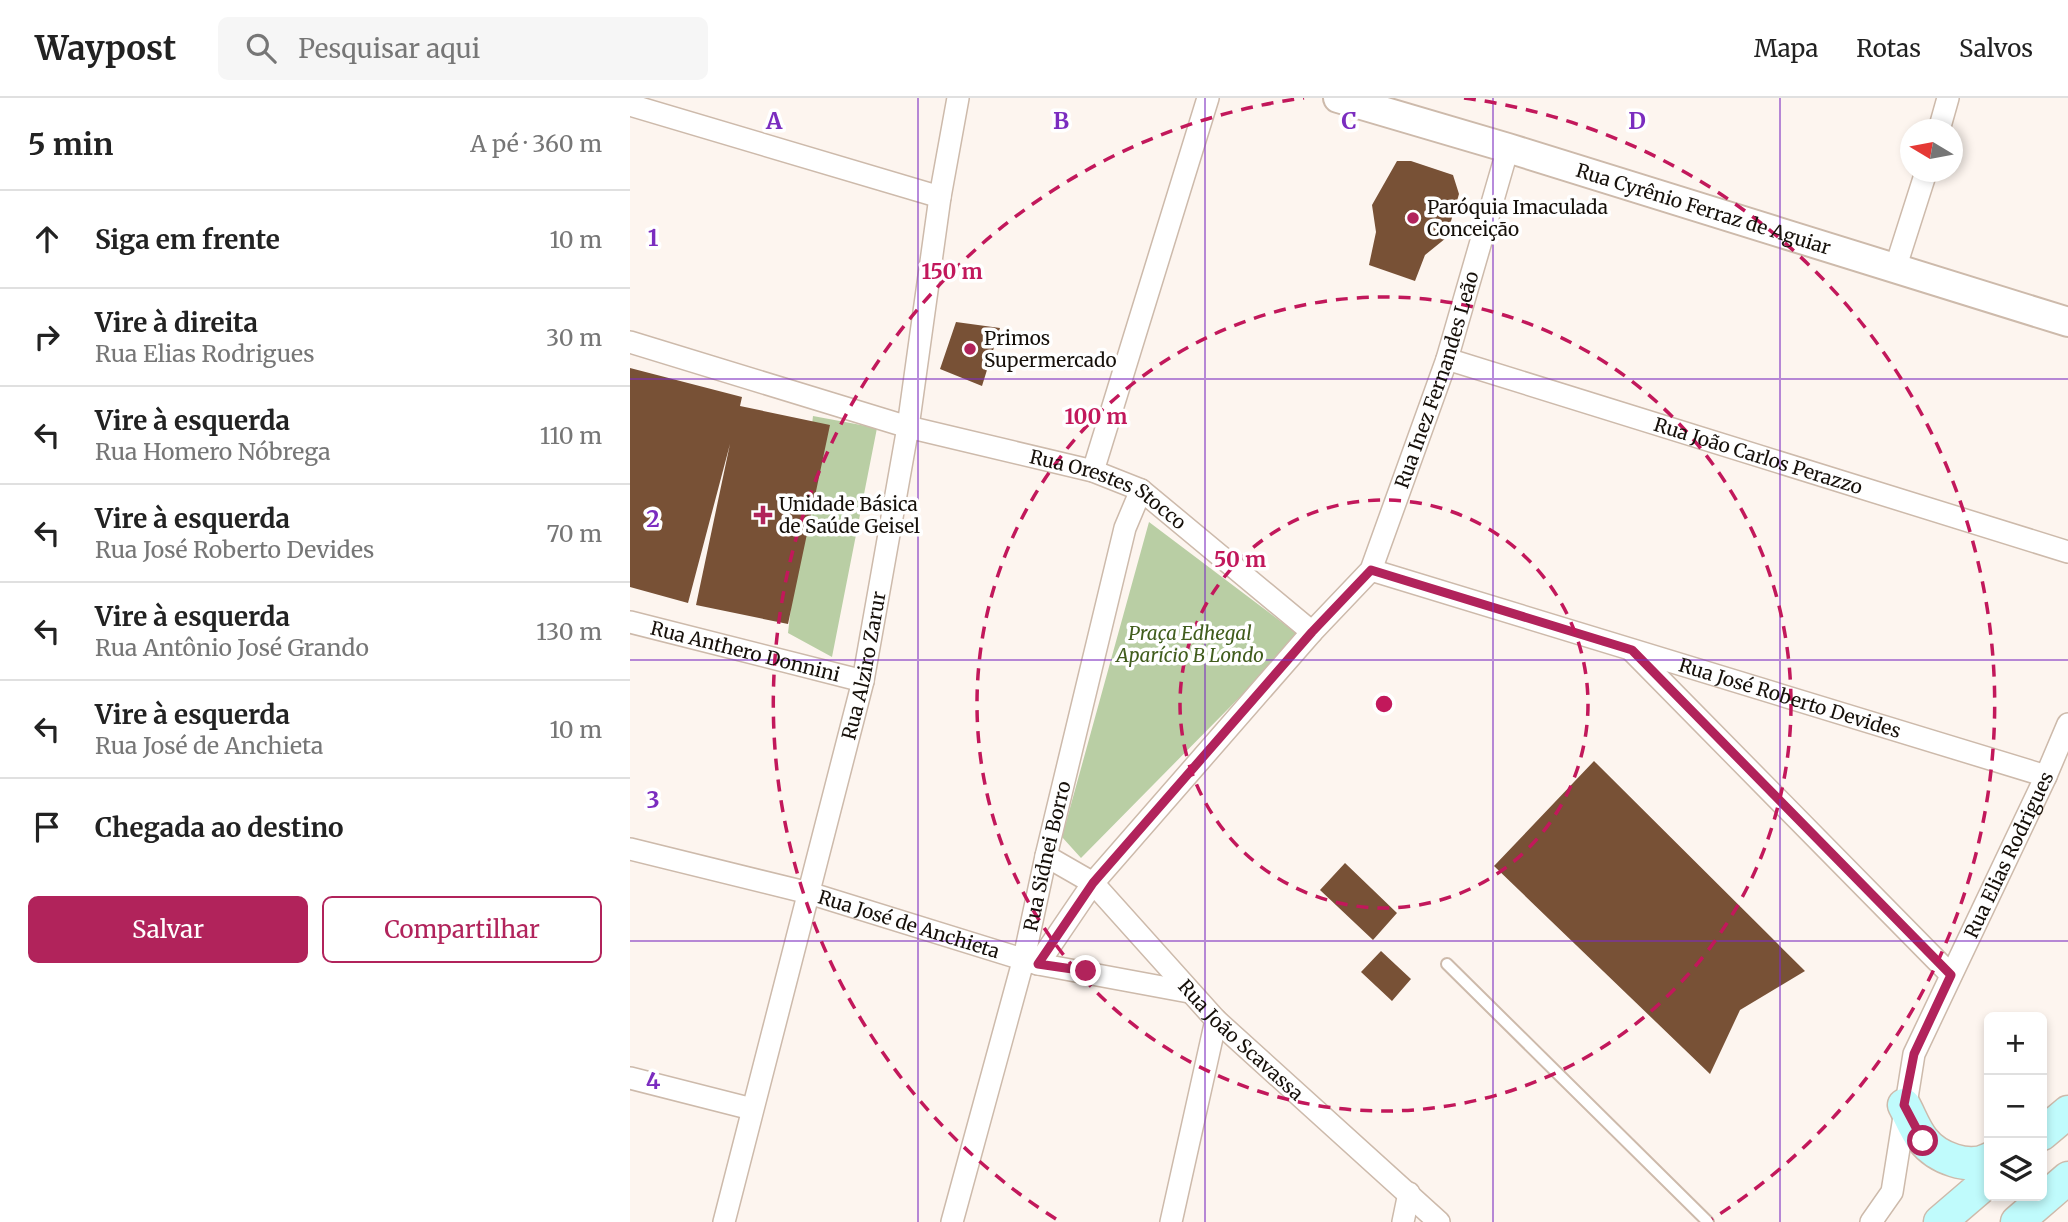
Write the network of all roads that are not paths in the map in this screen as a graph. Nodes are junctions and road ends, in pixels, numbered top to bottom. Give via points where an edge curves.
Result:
1 (958, 98) edge
2 (1208, 98) edge
3 (1338, 98) edge
4 (1948, 98) edge
5 (630, 105) edge
6 (1942, 119) edge
7 (1508, 148) junction
8 (1923, 182) edge
9 (940, 197) junction
10 (1895, 270) junction
11 (2068, 322) edge
12 (630, 342) edge
13 (1447, 359) junction
14 (908, 427) junction
15 (1093, 471) junction
16 (1141, 490) junction
17 (2068, 552) edge
18 (1371, 570) junction
19 (630, 622) edge
20 (1312, 632) junction
21 (1632, 650) junction
22 (863, 681) junction
23 (2068, 723) edge
24 (2046, 776) junction
25 (630, 849) edge
26 (1046, 856) junction
27 (1093, 883) junction
28 (809, 893) junction
29 (1031, 961) junction
30 (1447, 964) dead end
31 (1951, 975) junction
32 (1189, 992) junction
33 (1216, 1020) junction
34 (630, 1078) edge
35 (1904, 1105) junction
36 (752, 1109) junction
37 (1984, 1162) edge
38 (2068, 1178) edge
39 (1984, 1184) edge
40 (1409, 1193) junction
41 (723, 1222) edge
42 (952, 1222) edge
43 (1171, 1222) edge
44 (1403, 1222) edge
45 (1439, 1222) edge
46 (1708, 1222) edge
47 (1871, 1222) edge
48 (1940, 1222) edge
49 (2017, 1222) edge

1 - 9 street, Rua Alziro Zarur
2 - 15 street
3 - 7 street, Rua Cyrênio Ferraz de Aguiar
4 - 6 street
5 - 9 street
7 - 10 street, Rua Cyrênio Ferraz de Aguiar
7 - 13 street, Rua Inez Fernandes Leão
8 - 10 street
9 - 14 street, Rua Alziro Zarur
10 - 11 street, Rua Cyrênio Ferraz de Aguiar
12 - 14 street, Rua Orestes Stocco
13 - 17 street, Rua João Carlos Perazzo
13 - 18 street, Rua Inez Fernandes Leão
14 - 15 street, Rua Orestes Stocco
14 - 22 street, Rua Alziro Zarur
15 - 16 street, Rua Orestes Stocco
16 - 20 street, Rua Orestes Stocco
16 - 26 street, Rua Sidnei Borro via 1125,528
18 - 20 street
18 - 21 street, Rua José Roberto Devides
19 - 22 street, Rua Anthero Donnini
20 - 27 street
21 - 24 street, Rua José Roberto Devides
21 - 31 street
22 - 28 street, Rua Alziro Zarur
23 - 24 street, Rua Elias Rodrigues
24 - 31 street, Rua Elias Rodrigues
25 - 28 street, Rua José de Anchieta
26 - 27 street, Rua João Scavassa
26 - 29 street, Rua Sidnei Borro
27 - 29 street
27 - 32 street, Rua João Scavassa
28 - 29 street, Rua José de Anchieta
28 - 36 street, Rua Alziro Zarur
29 - 32 street, Rua José de Anchieta
29 - 42 street, Rua Sidnei Borro
30 - 46 lane
31 - 35 street, Rua Elias Rodrigues via 1914,1054
32 - 33 street, Rua João Scavassa
33 - 40 street, Rua João Scavassa
33 - 43 street
34 - 36 street
35 - 37 main road via 1923,1141 1952,1161
35 - 47 street, Rua Elias Rodrigues via 1892,1192
36 - 41 street, Rua Alziro Zarur
38 - 49 main road
39 - 48 main road
40 - 44 street
40 - 45 street, Rua João Scavassa

